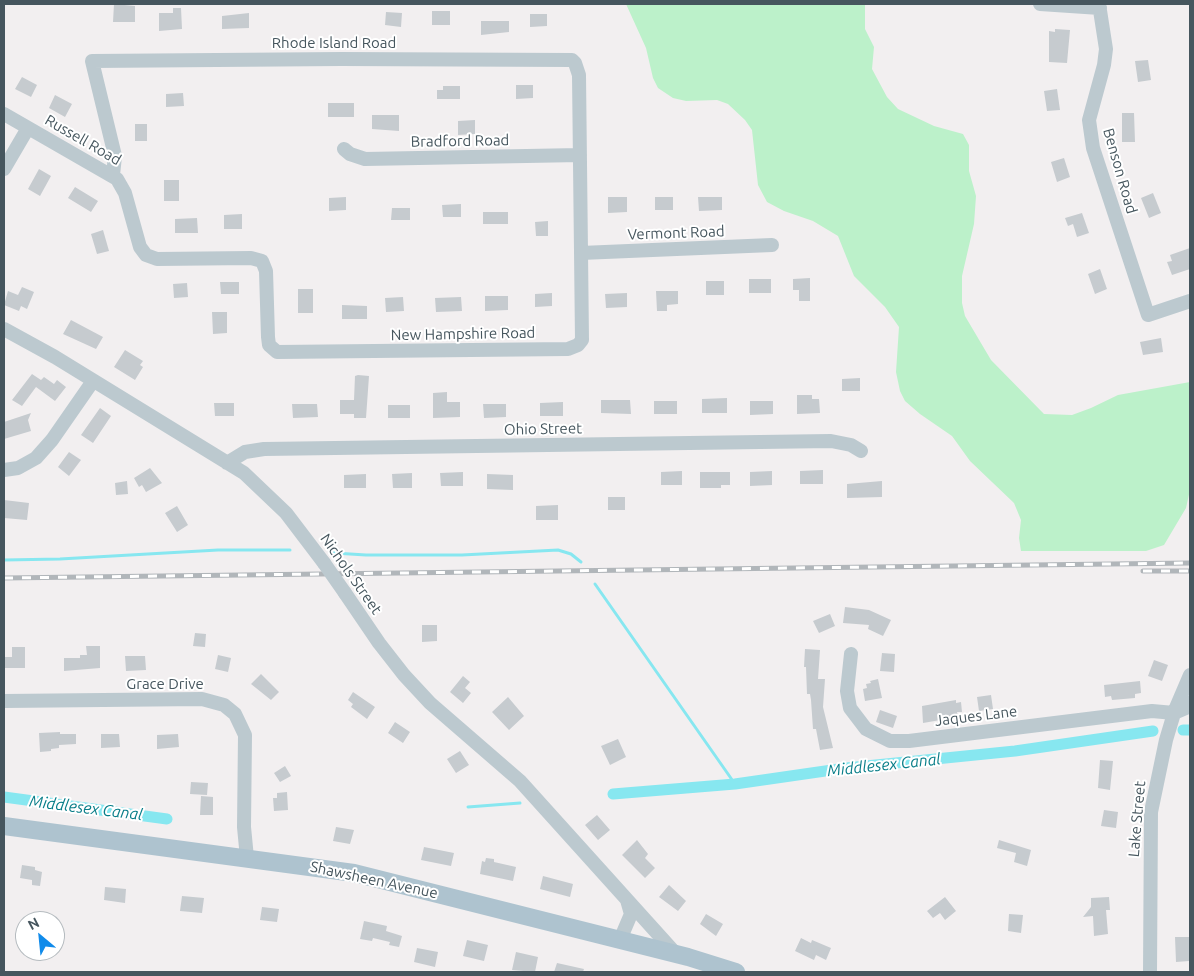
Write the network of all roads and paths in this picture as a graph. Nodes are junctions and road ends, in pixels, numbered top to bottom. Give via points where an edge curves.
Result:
1 (1040, 4) edge
2 (1099, 6) edge
3 (575, 63) joint
4 (4, 114) edge
5 (28, 128) junction
6 (344, 149) dead end
7 (580, 155) junction
8 (4, 169) edge
9 (112, 175) junction
10 (772, 245) dead end
11 (582, 252) junction
12 (146, 255) joint
13 (1190, 301) edge
14 (4, 329) edge
15 (93, 381) junction
16 (861, 450) dead end
17 (227, 463) junction
18 (4, 470) edge
19 (851, 654) dead end
20 (1190, 675) edge
21 (4, 701) edge
22 (1190, 703) edge
23 (1174, 713) junction
24 (4, 826) edge
25 (247, 858) junction
26 (624, 894) junction
27 (620, 940) junction
28 (676, 954) junction
29 (736, 972) edge
30 (1150, 972) edge

1 - 2 street
2 - 13 street, Benson Road via 1106,49 1092,105 1090,133 1148,314
3 - 7 street, New Hampshire Road via 579,75
3 - 9 street, Rhode Island Road via 567,59 92,61 114,156
4 - 5 street
5 - 8 street, Russell Road
5 - 9 street, Russell Road
6 - 7 street, Bradford Road via 365,159
7 - 11 street, New Hampshire Road
9 - 12 street, Russell Road via 123,187 140,246
10 - 11 street, Vermont Road
11 - 12 street, New Hampshire Road via 583,336 573,347 282,353 272,349 268,337 266,271 262,261 251,258 157,259
14 - 15 street, Nichols Street
15 - 17 street, Nichols Street
15 - 18 street via 36,458 18,468
16 - 17 street, Ohio Street via 831,441 264,449 246,452
17 - 26 street, Nichols Street, bridge via 251,479 299,529 404,676 520,781
19 - 23 street, Jaques Lane via 847,691 850,708 866,729 890,741 1152,711
20 - 23 street, Lake Street
21 - 25 street, Grace Drive via 202,699 224,705 235,714 245,735 244,829
22 - 23 street
23 - 30 street, Lake Street via 1151,812
24 - 25 main road, Shawsheen Avenue
25 - 27 main road, Shawsheen Avenue via 354,873
26 - 27 street, Nichols Street via 631,914
26 - 28 street, Nichols Street
27 - 28 main road, Shawsheen Avenue
28 - 29 main road, Shawsheen Avenue

